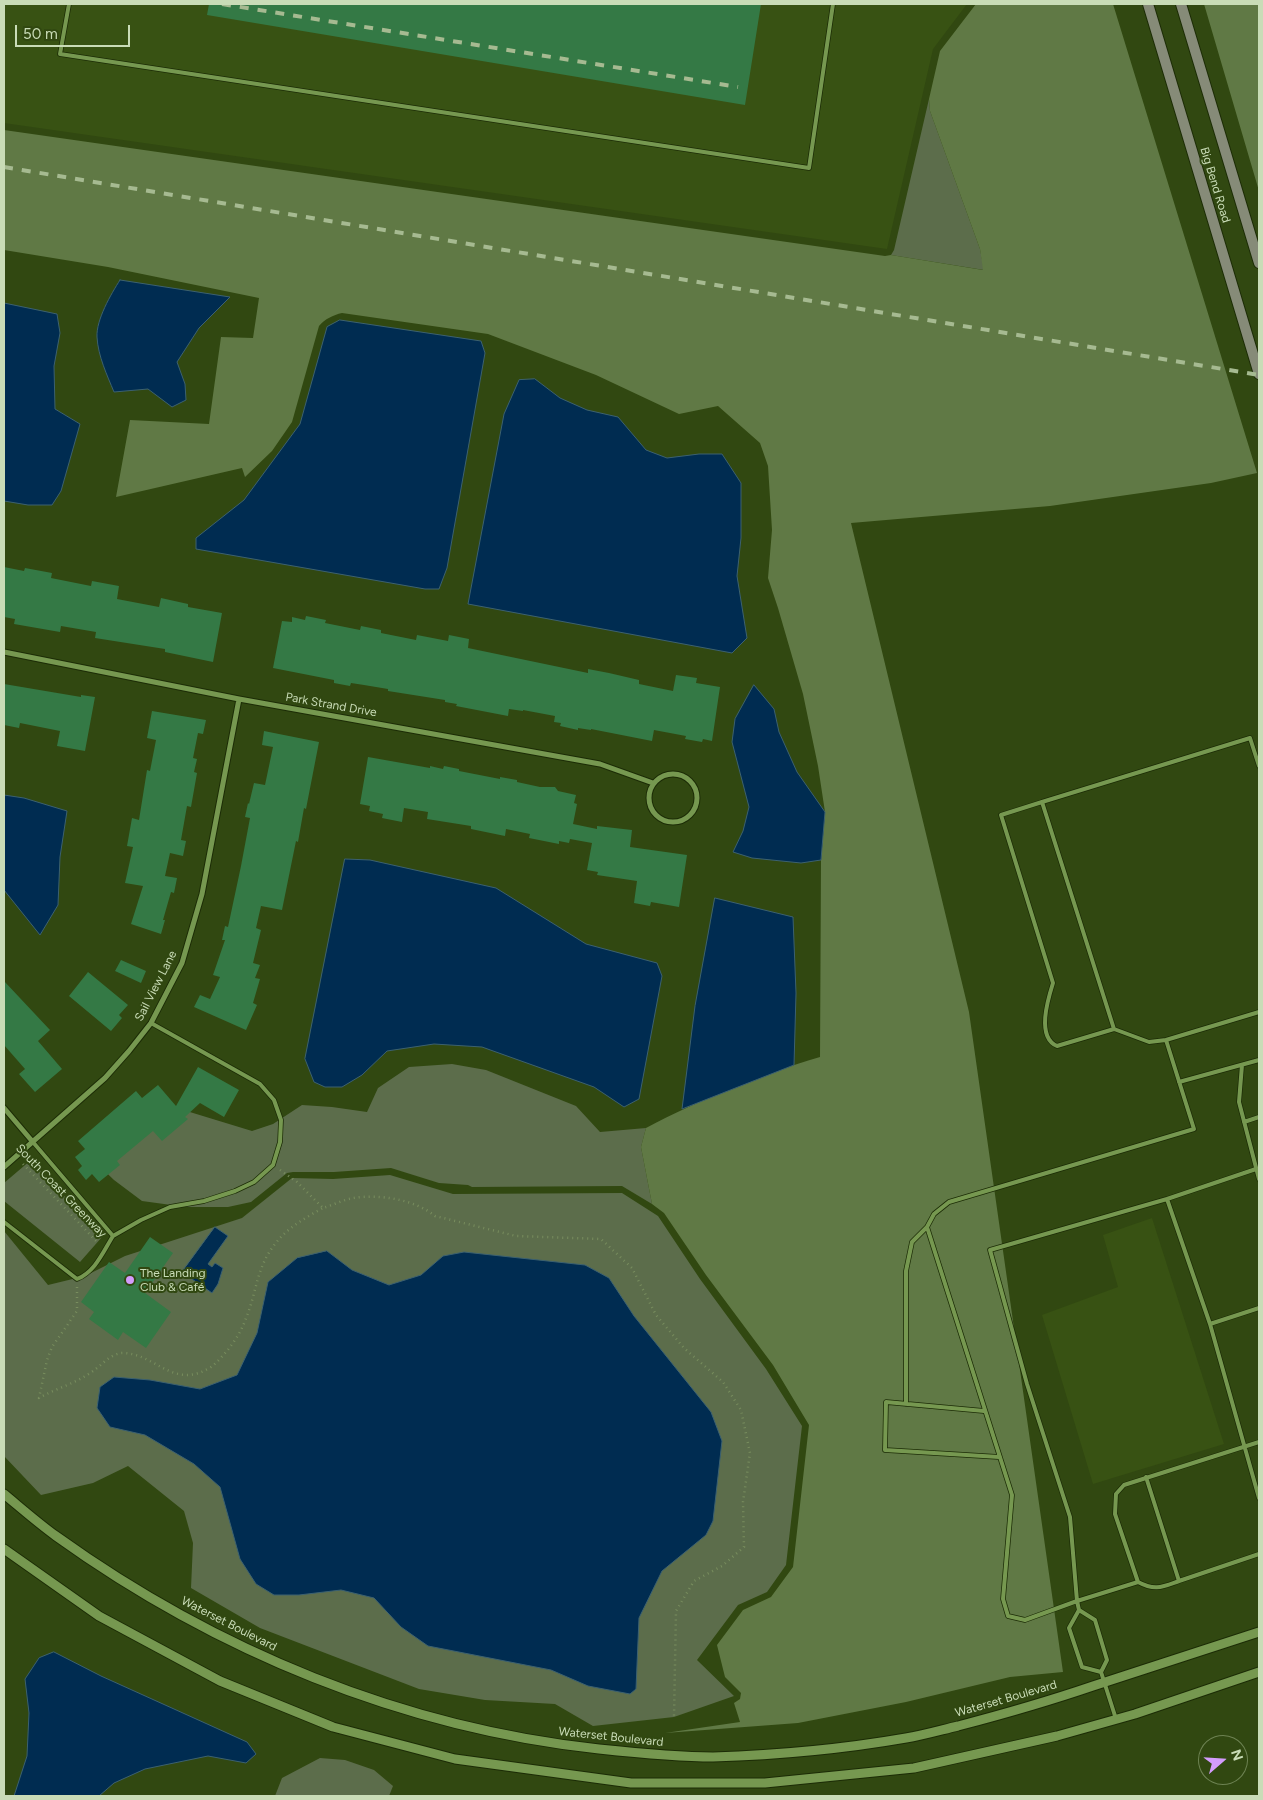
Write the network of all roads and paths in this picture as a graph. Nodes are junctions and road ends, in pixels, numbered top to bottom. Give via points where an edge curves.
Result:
1 (69, 4) edge
2 (833, 4) edge
3 (1148, 4) edge
4 (1181, 4) edge
5 (1259, 262) edge
6 (1259, 374) edge
7 (4, 652) edge
8 (239, 699) junction
9 (1259, 766) edge
10 (653, 783) junction
11 (1042, 802) junction
12 (1259, 1012) edge
13 (150, 1022) junction
14 (1114, 1029) junction
15 (1166, 1040) junction
16 (1259, 1060) edge
17 (1242, 1065) junction
18 (1179, 1082) junction
19 (4, 1108) edge
20 (1259, 1117) edge
21 (1244, 1122) junction
22 (32, 1141) junction
23 (16, 1156) junction
24 (273, 1166) junction
25 (4, 1167) edge
26 (1256, 1169) junction
27 (1259, 1178) edge
28 (1167, 1198) junction
29 (324, 1208) junction
30 (4, 1222) edge
31 (927, 1227) junction
32 (113, 1236) junction
33 (104, 1250) junction
34 (77, 1279) junction
35 (1259, 1308) edge
36 (1210, 1324) junction
37 (906, 1404) junction
38 (984, 1411) junction
39 (1259, 1442) edge
40 (1245, 1447) junction
41 (999, 1457) junction
42 (1146, 1477) junction
43 (4, 1494) edge
44 (1259, 1498) edge
45 (4, 1549) edge
46 (1259, 1554) edge
47 (1179, 1581) junction
48 (1138, 1582) junction
49 (1077, 1601) junction
50 (1079, 1610) junction
51 (1259, 1632) edge
52 (1101, 1672) junction
53 (1259, 1672) edge
54 (1105, 1682) junction
55 (674, 1718) dead end
56 (1116, 1719) junction

1 - 2 lane via 60,54 809,168
3 - 6 main road, Big Bend Road
4 - 5 main road, Big Bend Road
7 - 8 street, Park Strand Drive
8 - 10 street, Park Strand Drive via 600,764
8 - 13 street, Sail View Lane via 202,894 182,963
9 - 11 lane via 1250,738
10 - 10 street via 648,801 655,815 666,822 677,823 687,819 697,799 693,784 680,775 669,774
11 - 14 lane
11 - 14 lane via 1001,814 1053,983 1047,1002 1047,1037 1051,1044 1057,1046
12 - 15 lane
13 - 22 street, Sail View Lane via 106,1078
13 - 24 lane via 260,1084 274,1100 281,1120 280,1142
14 - 15 lane via 1149,1042
15 - 18 lane
16 - 17 lane
17 - 18 lane
17 - 21 lane via 1239,1102
18 - 31 lane via 1194,1129 949,1202 934,1214
19 - 22 street
20 - 21 lane
21 - 26 lane
22 - 23 street, Sail View Lane
22 - 32 lane
23 - 25 street, Sail View Lane
23 - 33 path, South Coast Greenway
24 - 29 path via 298,1182
24 - 32 lane via 254,1182 234,1192 170,1207
26 - 27 lane
26 - 28 lane
28 - 36 lane
28 - 49 lane via 990,1250 1026,1384 1070,1517
29 - 34 path via 292,1227 275,1244 257,1278 246,1319 233,1343 212,1367 182,1375 166,1371 139,1356 121,1353 79,1379 39,1398 52,1347 77,1311
29 - 55 path via 351,1198 376,1196 426,1209 435,1216 516,1236 601,1239 632,1268 656,1314 684,1348 724,1382 740,1410 750,1453 743,1502 744,1547 722,1566 694,1581 676,1611
30 - 34 lane
31 - 37 lane via 912,1242 906,1271
31 - 38 lane
32 - 33 lane
33 - 34 lane via 92,1270
35 - 36 lane
36 - 40 lane
37 - 38 lane
37 - 41 lane via 886,1402 885,1450
38 - 41 lane
39 - 40 lane
40 - 42 lane
40 - 44 lane
41 - 49 lane via 1012,1495 1003,1599 1008,1616 1025,1620
42 - 47 lane
42 - 48 lane via 1124,1485 1116,1494 1115,1514
43 - 54 street, Waterset Boulevard via 56,1536 143,1593 236,1644 297,1672 420,1714 480,1730 564,1745 712,1757 816,1750 909,1738 1019,1711
45 - 56 street via 99,1616 220,1681 333,1727 455,1759 631,1783 766,1783 914,1768 1057,1736
46 - 47 lane
47 - 48 lane via 1160,1588
48 - 49 lane
49 - 50 lane
50 - 52 lane via 1095,1620 1107,1660
50 - 52 lane via 1069,1628 1082,1667
51 - 54 street, Waterset Boulevard
52 - 54 lane
53 - 56 street
54 - 56 lane

